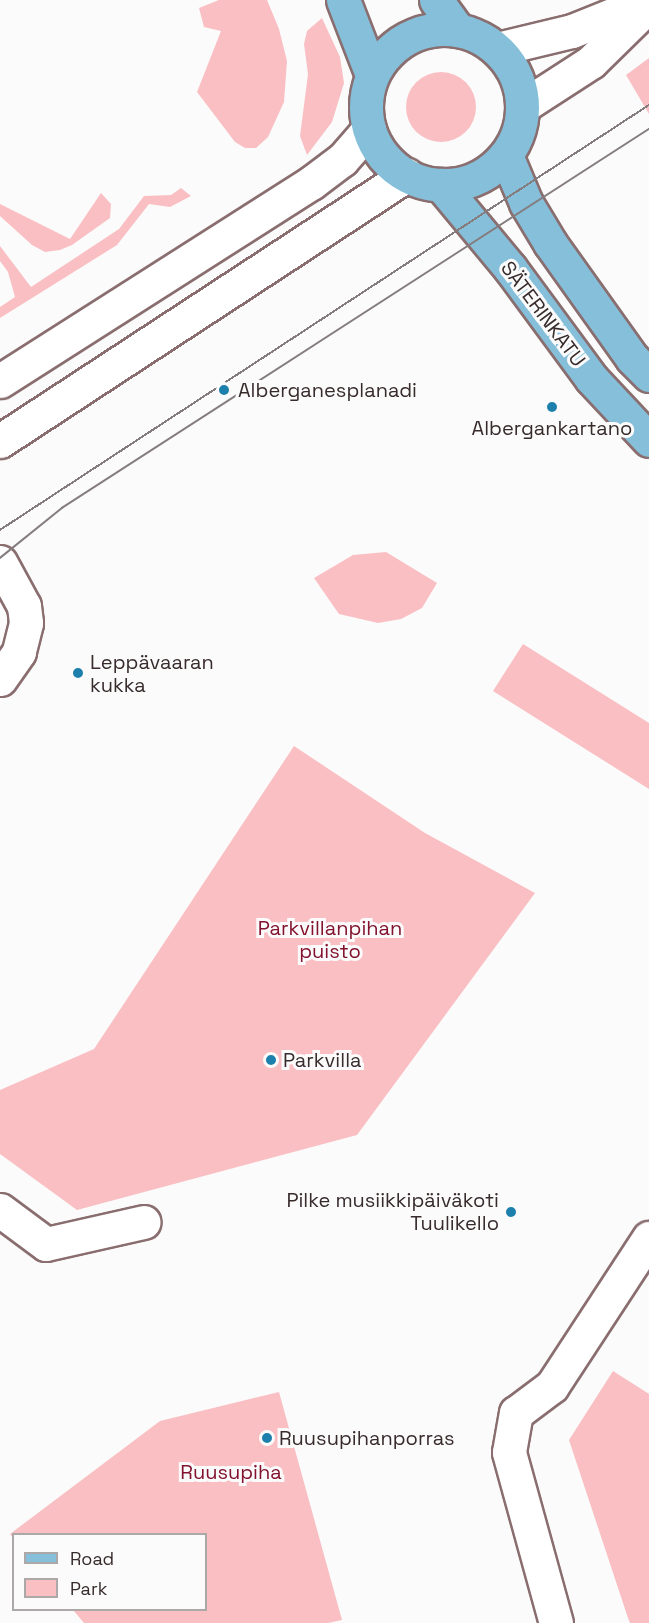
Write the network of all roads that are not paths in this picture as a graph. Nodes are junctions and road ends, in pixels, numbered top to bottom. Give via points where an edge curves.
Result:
1 (343, 0) edge
2 (436, 0) edge
3 (649, 0) edge
4 (649, 5) edge
5 (458, 30) junction
6 (497, 49) junction
7 (372, 75) junction
8 (523, 106) junction
9 (369, 129) junction
10 (506, 155) junction
11 (407, 175) junction
12 (441, 185) junction
13 (649, 375) edge
14 (0, 381) edge
15 (649, 440) edge
16 (0, 441) edge
17 (0, 562) edge
18 (0, 678) edge
19 (0, 1210) edge
20 (144, 1222) dead end
21 (649, 1238) edge
22 (556, 1623) edge

1 - 7 main road
2 - 5 main road
3 - 6 street via 572,31
4 - 8 street via 591,62
5 - 6 main road
5 - 7 main road via 425,31 409,36 394,46
6 - 8 main road via 516,75
7 - 9 main road via 366,111
8 - 10 main road via 518,132
9 - 11 main road via 383,156
9 - 14 street via 342,160 311,183
10 - 12 main road via 477,178
10 - 13 main road via 526,204 550,243 632,358
11 - 12 main road
11 - 16 street
12 - 15 main road, SÄTERINKATU via 510,268 591,378
17 - 18 street via 24,606 26,623 19,652
19 - 20 street via 46,1244
21 - 22 street via 552,1386 516,1413 508,1452

